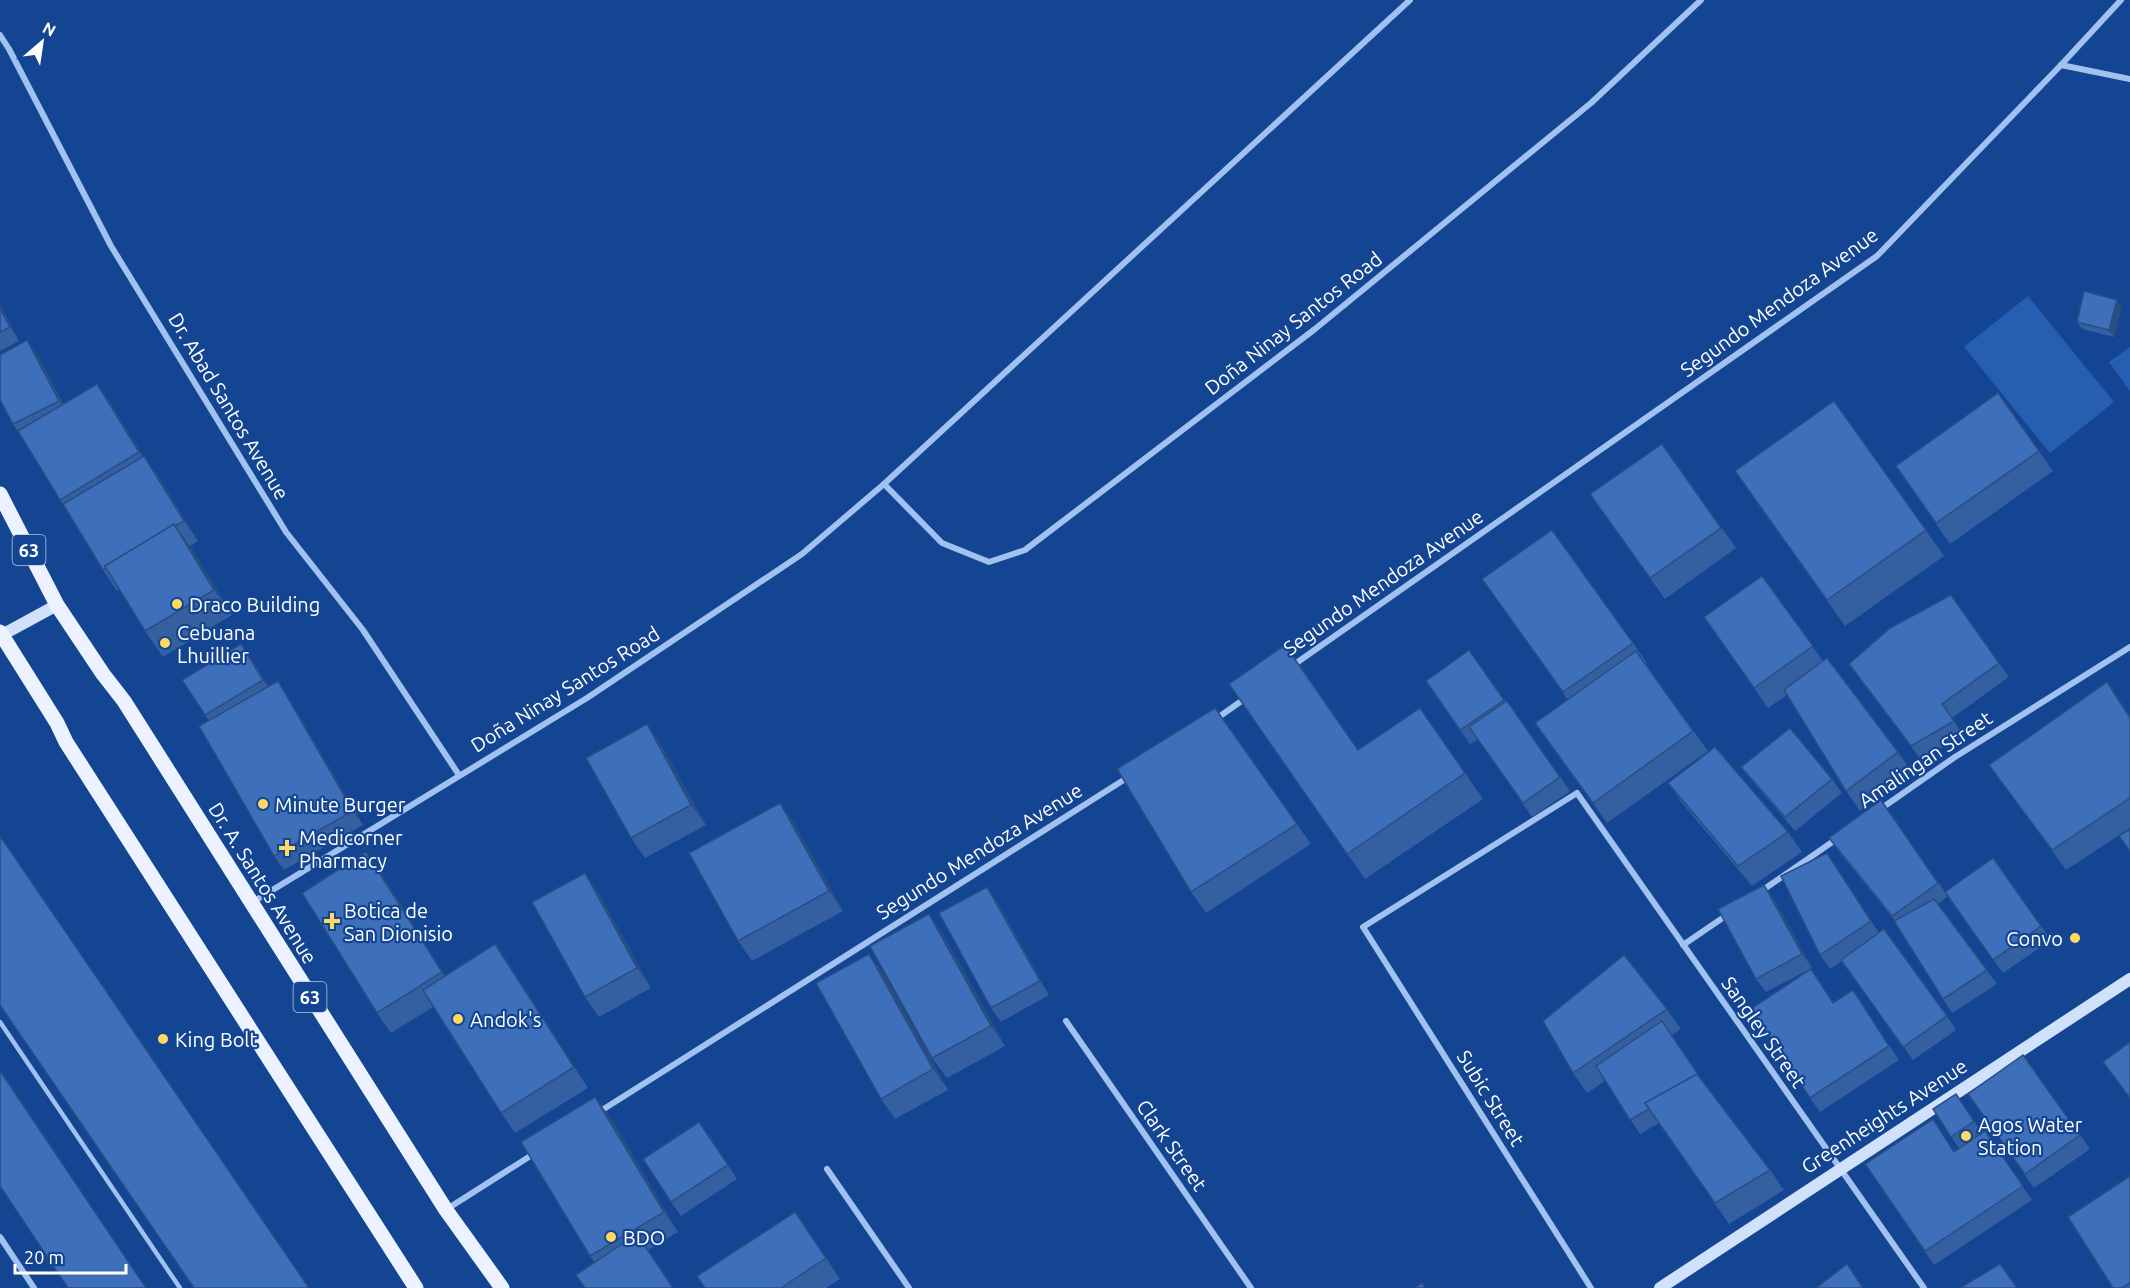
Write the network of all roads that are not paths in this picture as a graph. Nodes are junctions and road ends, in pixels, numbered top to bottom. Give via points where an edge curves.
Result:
1 (1410, 0) edge
2 (1701, 0) edge
3 (2121, 0) edge
4 (0, 35) edge
5 (2061, 65) junction
6 (2130, 79) edge
7 (884, 484) junction
8 (0, 494) edge
9 (57, 605) junction
10 (1, 634) edge
11 (2130, 647) edge
12 (1288, 669) edge
13 (1249, 696) edge
14 (1210, 723) edge
15 (1132, 774) edge
16 (459, 775) junction
17 (1577, 793) joint
18 (1868, 817) edge
19 (1848, 831) edge
20 (1751, 898) edge
21 (250, 903) junction
22 (1732, 911) edge
23 (1683, 945) junction
24 (2130, 979) edge
25 (1066, 1021) dead end
26 (0, 1022) edge
27 (590, 1118) edge
28 (542, 1149) edge
29 (827, 1169) dead end
30 (1839, 1169) junction
31 (446, 1210) junction
32 (0, 1237) edge
33 (34, 1288) edge
34 (180, 1288) edge
35 (416, 1288) edge
36 (502, 1288) edge
37 (909, 1288) edge
38 (1251, 1288) edge
39 (1591, 1288) edge
40 (1660, 1288) edge
41 (1924, 1288) edge

1 - 7 street, Doña Ninay Santos Road
2 - 7 street, Doña Ninay Santos Road via 1591,103 1333,314 1026,550 989,562 942,543
3 - 5 street, Segundo Mendoza Avenue
4 - 16 street, Dr. Abad Santos Avenue via 111,246 286,532 363,630
5 - 6 street
5 - 12 street, Segundo Mendoza Avenue via 1877,256
7 - 16 street, Doña Ninay Santos Road via 802,554 587,698
8 - 9 main road, Dr. A. Santos Avenue / 63
9 - 10 street
9 - 21 main road, Dr. A. Santos Avenue / 63 via 124,701
10 - 35 main road via 72,752
11 - 18 street, Amalingan Street
13 - 14 street
15 - 27 street, Segundo Mendoza Avenue
16 - 21 street, Doña Ninay Santos Road
17 - 23 street, Sangley Street
17 - 39 street, Subic Street via 1363,927
19 - 20 street, Amalingan Street
21 - 31 main road, Dr. A. Santos Avenue / 63
22 - 23 street
23 - 30 street, Sangley Street
24 - 30 street, Greenheights Avenue
25 - 38 street, Clark Street
26 - 34 lane
28 - 31 street
29 - 37 street
30 - 40 street, Greenheights Avenue
30 - 41 street, Sangley Street
31 - 36 main road, Dr. A. Santos Avenue / 63
32 - 33 street

